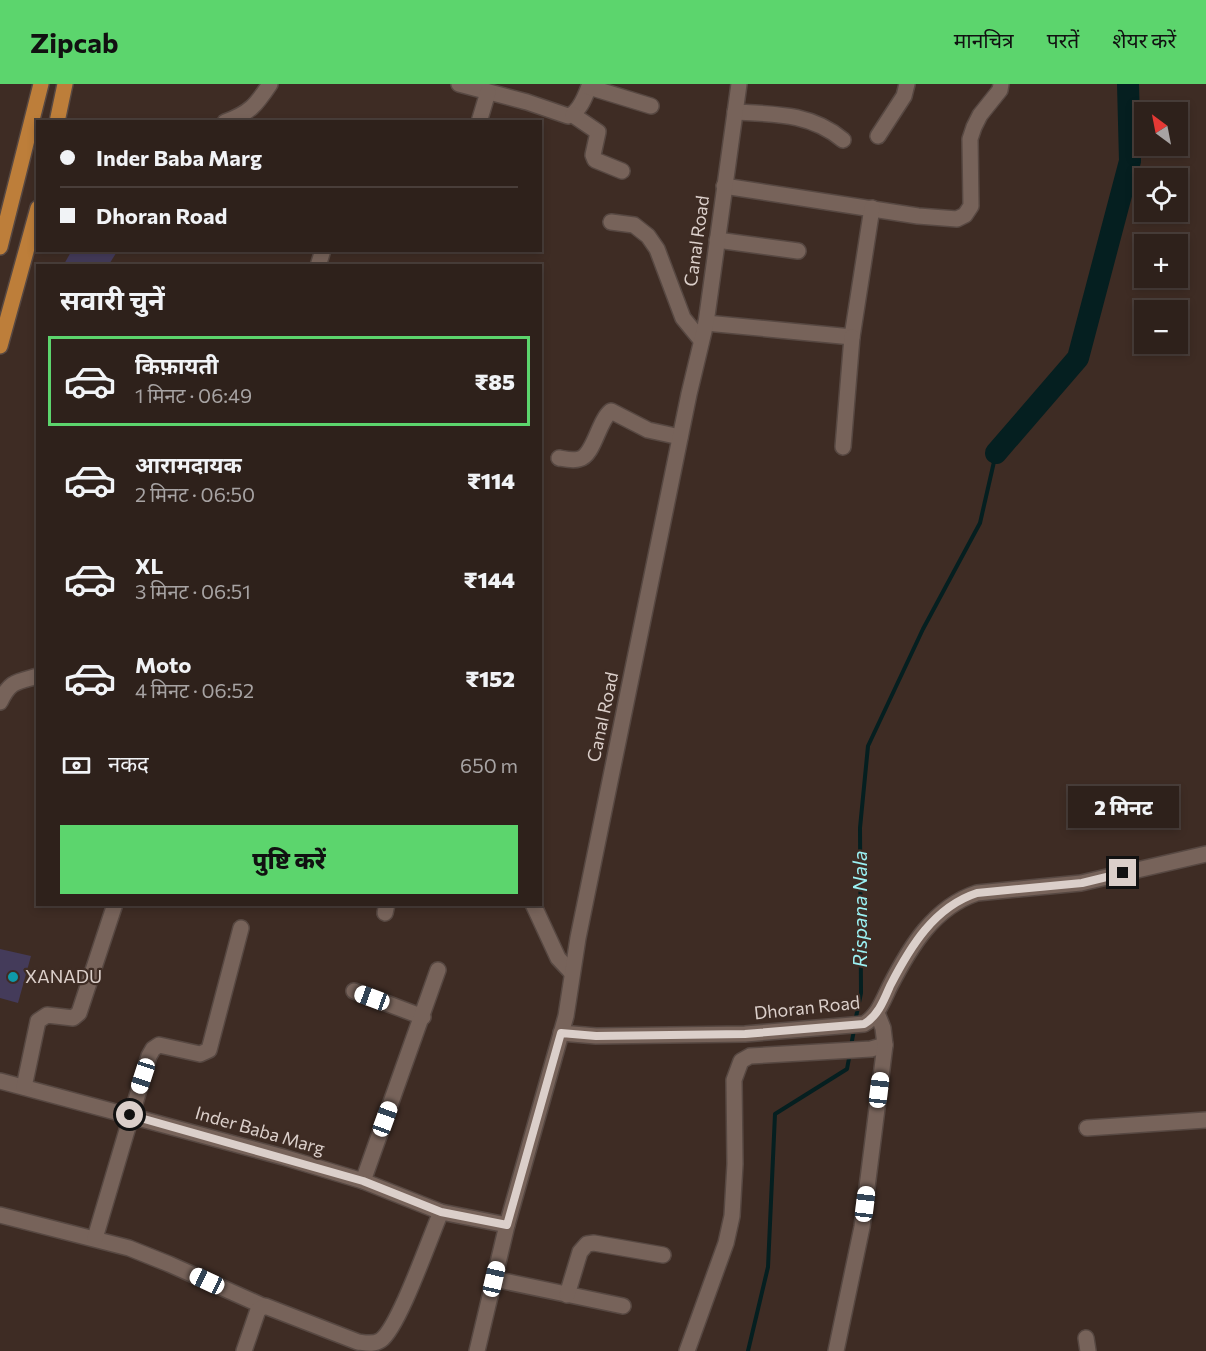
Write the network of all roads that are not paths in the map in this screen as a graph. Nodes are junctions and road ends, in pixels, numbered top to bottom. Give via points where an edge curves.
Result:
1 (40, 84) edge
2 (65, 84) edge
3 (270, 84) edge
4 (459, 84) edge
5 (739, 84) edge
6 (907, 84) edge
7 (1001, 84) edge
8 (590, 85) edge
9 (488, 92) junction
10 (651, 106) dead end
11 (735, 112) junction
12 (573, 115) junction
13 (57, 120) edge
14 (231, 120) edge
15 (480, 120) edge
16 (878, 136) dead end
17 (843, 140) dead end
18 (622, 171) dead end
19 (724, 186) junction
20 (872, 208) junction
21 (36, 215) edge
22 (611, 222) dead end
23 (717, 240) junction
24 (0, 246) edge
25 (798, 251) dead end
26 (706, 323) junction
27 (852, 337) junction
28 (701, 340) junction
29 (0, 346) edge
30 (680, 436) junction
31 (843, 447) dead end
32 (559, 458) dead end
33 (36, 677) edge
34 (0, 702) edge
35 (1206, 854) edge
36 (114, 906) edge
37 (534, 906) edge
38 (241, 928) dead end
39 (438, 970) dead end
40 (572, 973) junction
41 (354, 991) dead end
42 (877, 1013) junction
43 (423, 1017) junction
44 (561, 1033) junction
45 (878, 1047) junction
46 (0, 1081) edge
47 (24, 1087) junction
48 (130, 1115) junction
49 (1206, 1120) edge
50 (1087, 1128) dead end
51 (363, 1181) junction
52 (441, 1212) junction
53 (0, 1215) edge
54 (507, 1225) junction
55 (94, 1238) junction
56 (663, 1256) dead end
57 (494, 1279) junction
58 (567, 1295) junction
59 (262, 1306) junction
60 (623, 1306) dead end
61 (244, 1351) edge
62 (477, 1351) edge
63 (687, 1351) edge
64 (836, 1351) edge

1 - 24 main road
2 - 13 main road
3 - 14 street via 253,108
4 - 9 street
5 - 11 street, Canal Road
6 - 16 street via 904,96
7 - 20 street via 980,115 970,139 972,197 965,215 945,219
8 - 10 street
8 - 12 street
9 - 12 street
9 - 15 street
11 - 17 street via 802,117
11 - 19 street, Canal Road
12 - 18 street via 599,133 595,160
19 - 20 street
19 - 23 street, Canal Road
20 - 27 street
21 - 29 main road
22 - 28 street via 634,225 648,236 657,249 683,318
23 - 25 street
23 - 26 street, Canal Road
26 - 27 street
26 - 28 street, Canal Road
27 - 31 street
28 - 30 street, Canal Road
30 - 32 street via 648,430 611,411 586,456 577,460
30 - 40 street, Canal Road
33 - 34 street via 13,683
35 - 42 street, Dhoran Road via 1082,883 977,893 964,898 950,906 920,936
36 - 47 street via 81,1009 73,1017 47,1015 38,1021
37 - 40 street via 558,958
38 - 48 street via 209,1050 200,1054 156,1047 149,1056
39 - 43 street
40 - 44 street, Canal Road
41 - 43 street
42 - 44 street, Dhoran Road via 864,1024 745,1034
42 - 45 street via 883,1028
43 - 51 street
44 - 54 street, Canal Road
45 - 63 street via 750,1056 741,1061 734,1080 732,1216
45 - 64 street via 862,1227
46 - 47 street, Inder Baba Marg
47 - 48 street, Inder Baba Marg
48 - 51 street, Inder Baba Marg
48 - 55 street
49 - 50 street
51 - 52 street, Inder Baba Marg
52 - 54 street, Inder Baba Marg
52 - 59 street via 404,1304 379,1341 358,1341
53 - 55 street
54 - 57 street, Canal Road
55 - 59 street via 150,1255
56 - 58 street via 587,1244 580,1252
57 - 58 street
57 - 62 street, Canal Road
58 - 60 street
59 - 61 street

